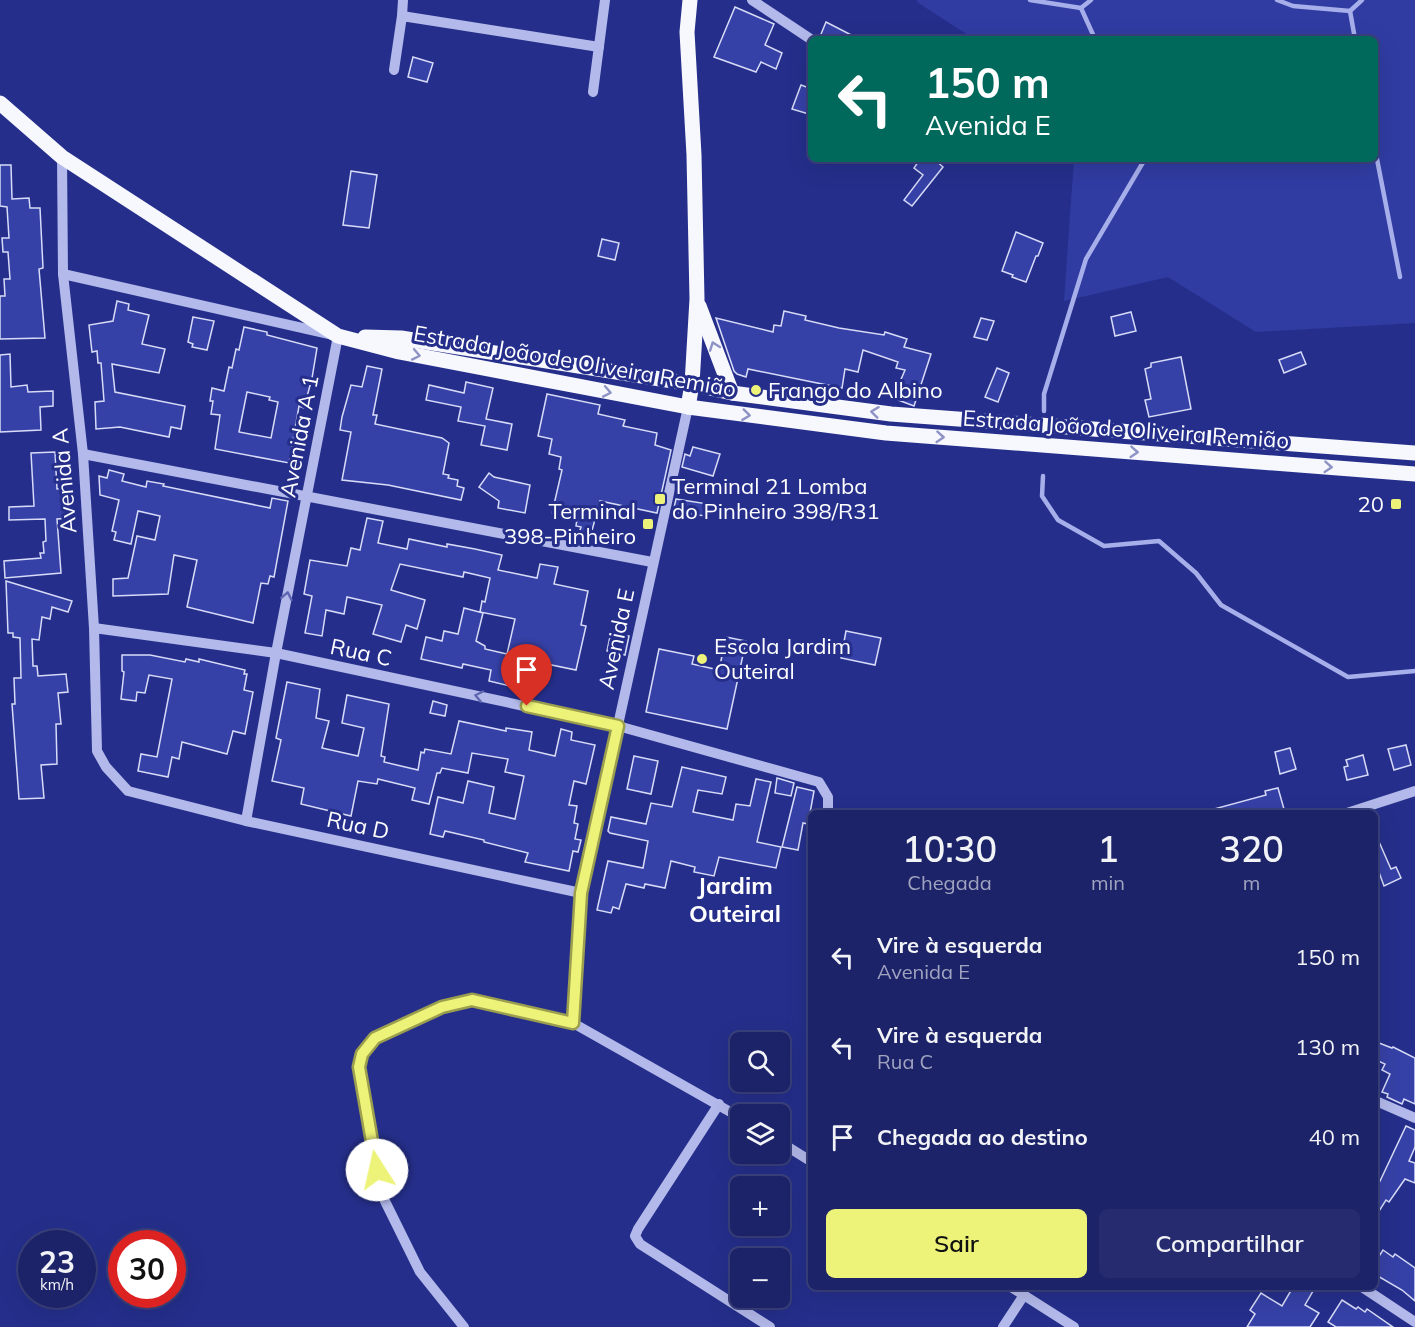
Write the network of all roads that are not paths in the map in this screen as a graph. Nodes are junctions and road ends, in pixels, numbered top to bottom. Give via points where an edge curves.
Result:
1 (403, 0) edge
2 (604, 0) edge
3 (690, 0) edge
4 (752, 0) edge
5 (402, 16) junction
6 (808, 37) edge
7 (599, 47) junction
8 (393, 70) dead end
9 (593, 92) dead end
10 (0, 103) edge
11 (62, 157) junction
12 (63, 274) junction
13 (697, 300) junction
14 (338, 336) junction
15 (692, 384) junction
16 (732, 393) junction
17 (688, 407) junction
18 (1415, 453) edge
19 (83, 454) junction
20 (1415, 474) edge
21 (308, 495) junction
22 (652, 562) junction
23 (94, 628) junction
24 (276, 653) junction
25 (618, 726) junction
26 (128, 791) joint
27 (1415, 791) edge
28 (828, 810) edge
29 (1356, 810) edge
30 (246, 821) junction
31 (581, 893) junction
32 (573, 1023) junction
33 (1378, 1102) edge
34 (719, 1104) junction
35 (730, 1111) edge
36 (1415, 1118) edge
37 (790, 1148) edge
38 (808, 1160) edge
39 (1016, 1290) edge
40 (1367, 1290) edge
41 (1024, 1295) junction
42 (1415, 1322) edge
43 (464, 1327) edge
44 (770, 1327) edge
45 (1003, 1327) edge
46 (1074, 1327) edge

1 - 5 street
2 - 7 street
3 - 13 main road via 687,32
4 - 6 street
5 - 7 street
5 - 8 street
7 - 9 street
10 - 11 main road, Estrada João de Oliveira Remião
11 - 12 street, Avenida A
11 - 14 main road, Estrada João de Oliveira Remião
12 - 14 street
12 - 19 street, Avenida A
13 - 15 main road
16 -> 13 main road
14 - 15 main road, Estrada João de Oliveira Remião via 401,338
14 -> 17 main road, Estrada João de Oliveira Remião via 399,352
14 - 21 street, Avenida A 1
15 - 16 main road, Estrada João de Oliveira Remião
15 - 17 main road
16 - 17 main road via 721,406
18 -> 16 main road, Estrada João de Oliveira Remião via 891,414
17 -> 20 main road, Estrada João de Oliveira Remião via 886,433
17 - 22 street, Avenida E
19 - 21 street
19 - 23 street, Avenida A
21 - 22 street
24 -> 21 street, Avenida A 1
22 - 25 street, Avenida E
23 - 24 street, Rua C
23 - 26 street, Avenida A via 97,751
25 -> 24 street, Rua C
24 - 30 street, Avenida A 1
25 - 28 street, Rua C via 819,782 828,797
25 - 31 street, Avenida E
26 - 30 street, Rua D
27 - 29 street
30 - 31 street, Rua D
31 - 32 street, Avenida E
32 - 34 street
32 - 43 street via 472,1000 442,1007 375,1038 362,1054 359,1067 380,1191 420,1272
33 - 36 street
34 - 35 street
34 - 44 street via 636,1236 640,1244
37 - 38 street
39 - 41 street
40 - 42 street
41 - 45 street
41 - 46 street

